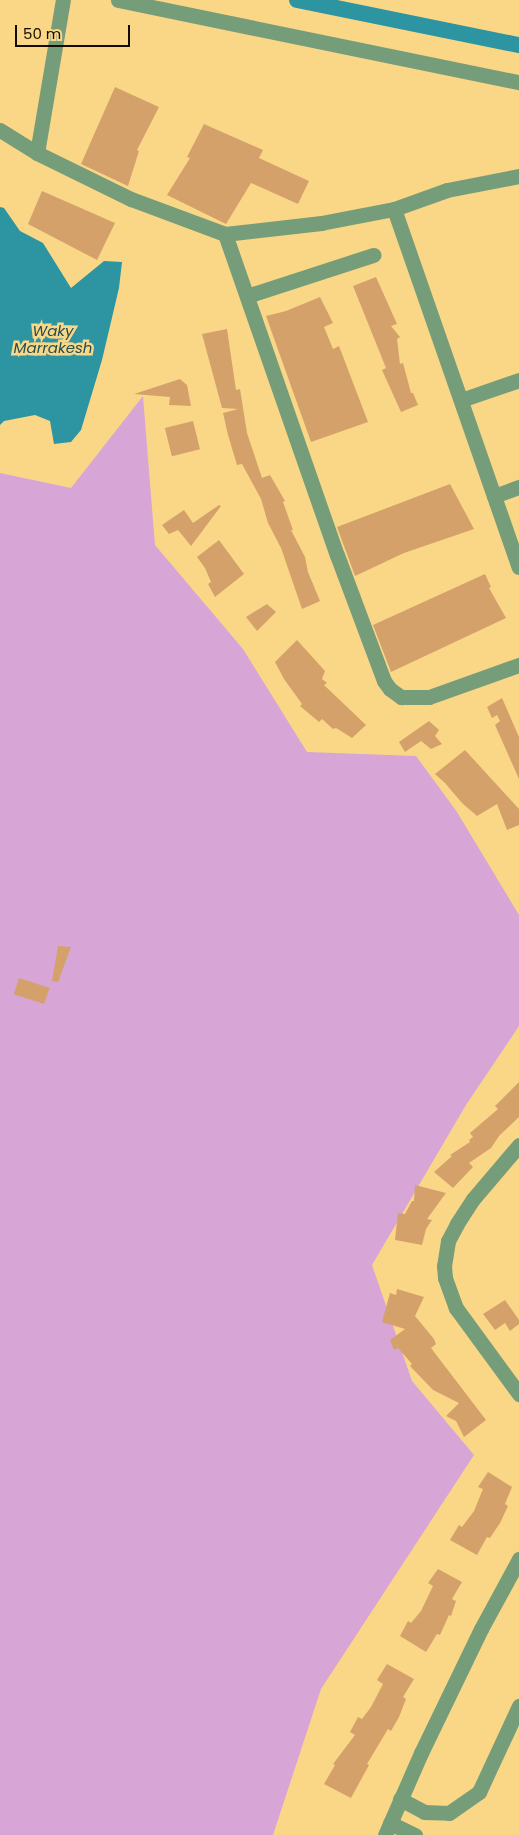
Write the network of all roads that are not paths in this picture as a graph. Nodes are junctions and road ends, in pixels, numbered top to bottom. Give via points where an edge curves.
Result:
1 (63, 0) edge
2 (118, 0) edge
3 (519, 82) edge
4 (0, 130) edge
5 (37, 153) junction
6 (519, 176) edge
7 (394, 209) junction
8 (225, 234) junction
9 (374, 255) dead end
10 (247, 296) junction
11 (519, 380) edge
12 (461, 400) junction
13 (519, 487) edge
14 (494, 496) junction
15 (519, 567) edge
16 (519, 665) edge
17 (519, 1144) edge
18 (519, 1394) edge
19 (519, 1559) edge
20 (519, 1706) edge
21 (400, 1800) junction
22 (388, 1829) edge
23 (414, 1835) edge

1 - 5 street
2 - 3 street
4 - 5 street
5 - 8 street via 131,199
6 - 7 street via 447,190
7 - 8 street via 321,223
7 - 12 street
8 - 10 street
9 - 10 street
10 - 16 street via 384,681 401,697 429,697
11 - 12 street
12 - 14 street
13 - 14 street
14 - 15 street
17 - 18 street via 457,1224 448,1241 444,1266 456,1308
19 - 21 street via 481,1629
20 - 21 street via 479,1792 449,1813 424,1812
21 - 22 street
22 - 23 street

